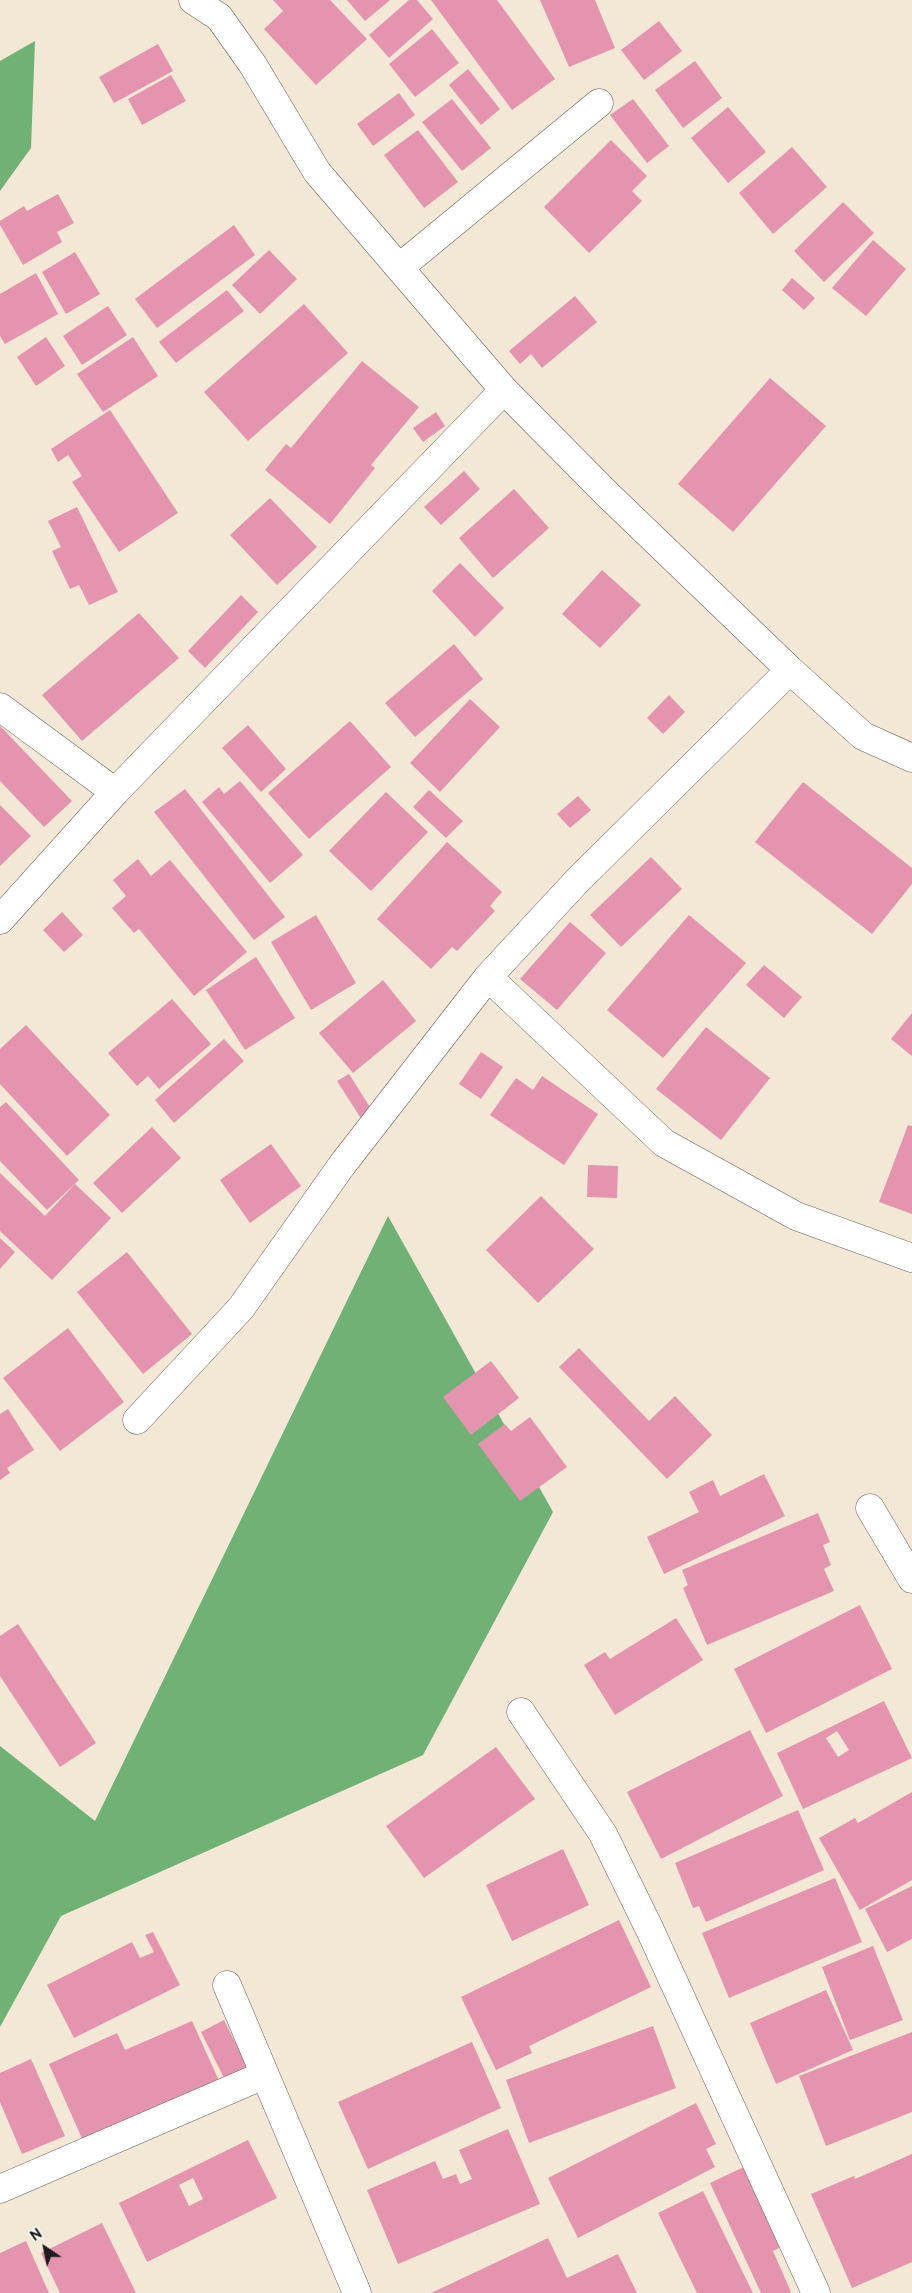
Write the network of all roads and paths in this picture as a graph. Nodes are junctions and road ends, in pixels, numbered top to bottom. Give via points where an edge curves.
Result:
1 (193, 0) edge
2 (599, 103) dead end
3 (400, 267) junction
4 (504, 390) junction
5 (790, 670) junction
6 (0, 707) edge
7 (912, 758) edge
8 (115, 792) junction
9 (0, 920) edge
10 (488, 977) junction
11 (912, 1258) edge
12 (137, 1420) dead end
13 (870, 1508) dead end
14 (912, 1580) edge
15 (521, 1712) dead end
16 (227, 1985) dead end
17 (264, 2075) junction
18 (0, 2189) edge
19 (357, 2293) edge
20 (816, 2293) edge

1 - 3 street via 219,17 253,65 317,172
2 - 3 street
3 - 4 street
4 - 5 street via 606,494
4 - 8 street
5 - 7 street via 863,736
5 - 10 street via 577,881
6 - 8 street
8 - 9 street
10 - 11 street via 664,1143 796,1216
10 - 12 street via 342,1165 241,1308
13 - 14 street
15 - 20 street via 604,1834
16 - 17 street
17 - 18 street
17 - 19 street

